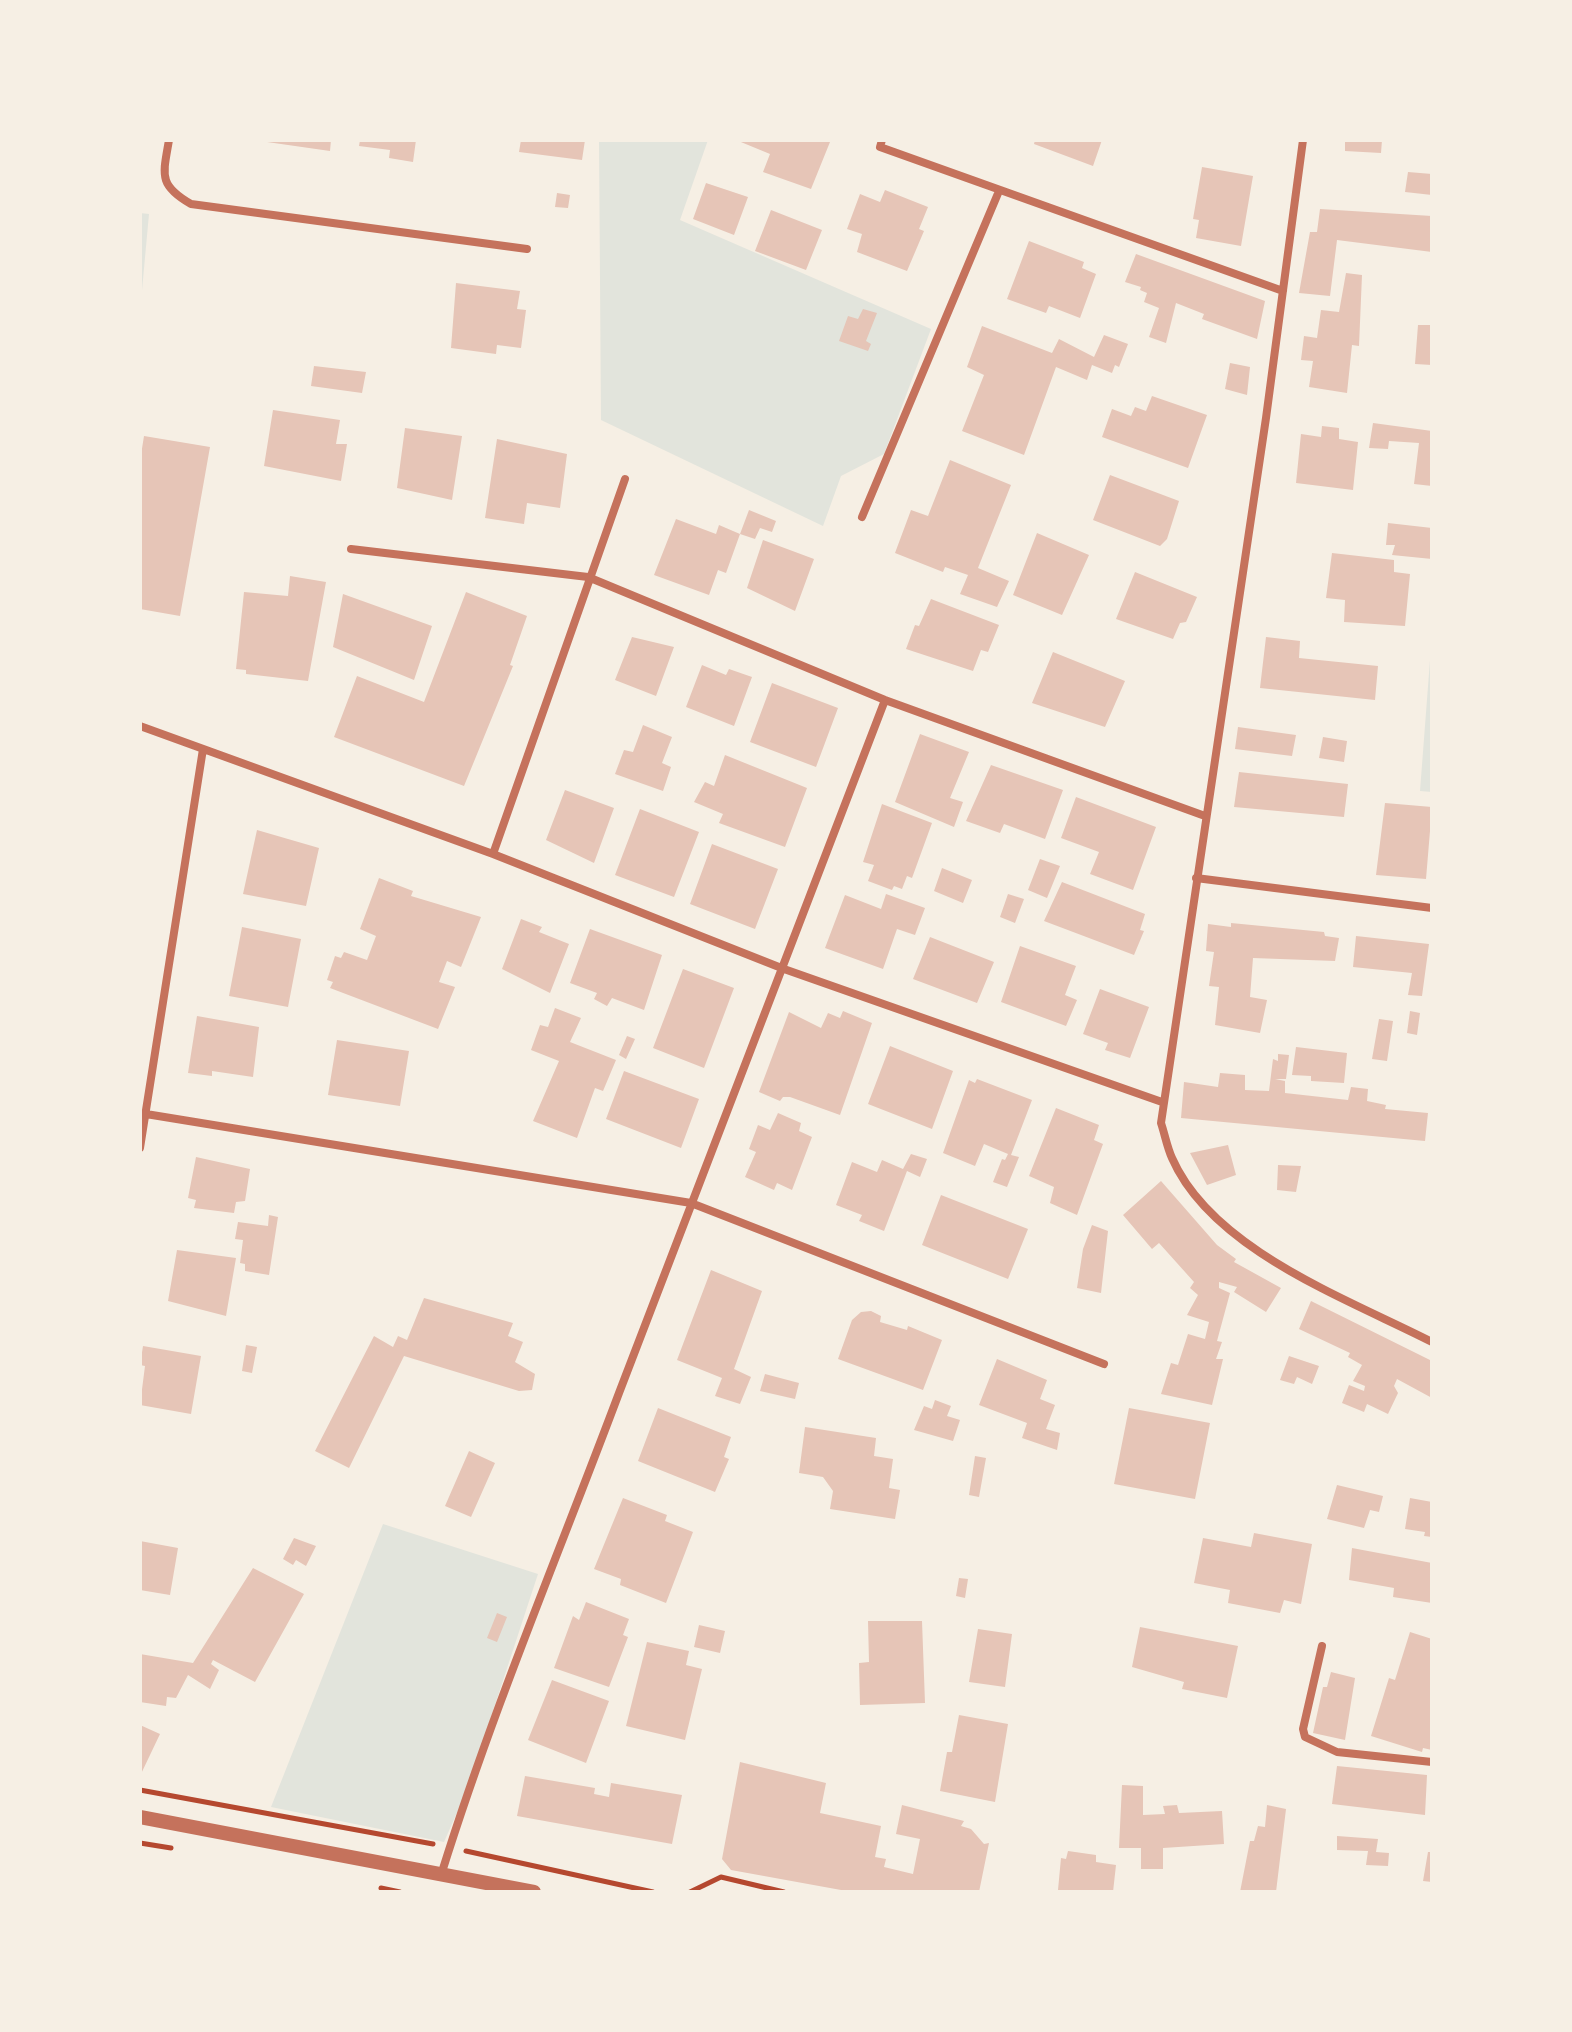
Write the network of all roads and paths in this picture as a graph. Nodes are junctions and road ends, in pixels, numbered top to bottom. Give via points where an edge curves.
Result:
1 (169, 140) edge
2 (882, 140) edge
3 (1303, 140) edge
4 (999, 191) junction
5 (527, 249) dead end
6 (1283, 291) junction
7 (625, 479) dead end
8 (862, 517) dead end
9 (351, 549) dead end
10 (588, 577) junction
11 (885, 700) junction
12 (140, 726) edge
13 (203, 749) junction
14 (1205, 816) junction
15 (493, 854) junction
16 (1196, 878) junction
17 (1432, 908) edge
18 (784, 969) junction
19 (1162, 1102) junction
20 (146, 1114) junction
21 (140, 1148) edge
22 (691, 1203) junction
23 (1432, 1342) edge
24 (1104, 1364) dead end
25 (1322, 1646) dead end
26 (1432, 1762) edge
27 (140, 1790) edge
28 (140, 1817) edge
29 (450, 1847) junction
30 (442, 1872) junction
31 (534, 1892) edge
32 (653, 1892) edge
33 (690, 1892) edge
34 (784, 1892) edge

1 - 5 street via 163,176 171,193 191,204
2 - 4 street via 880,147
3 - 6 street
4 - 6 street
4 - 8 street
6 - 14 street
7 - 10 street
9 - 10 street
10 - 11 street
10 - 15 street
11 - 14 street
11 - 18 street
12 - 13 street
13 - 15 street
13 - 20 street
14 - 16 street
15 - 18 street
16 - 17 street
16 - 19 street
18 - 19 street
18 - 22 street
19 - 23 street via 1161,1123 1172,1160 1197,1198 1222,1222 1266,1257
20 - 21 street
20 - 22 street
22 - 24 street
22 - 29 street via 542,1587
25 - 26 street via 1305,1737 1337,1752
27 - 29 path
28 - 30 street
29 - 30 street
29 - 32 path
30 - 31 street
33 - 34 path via 721,1877

